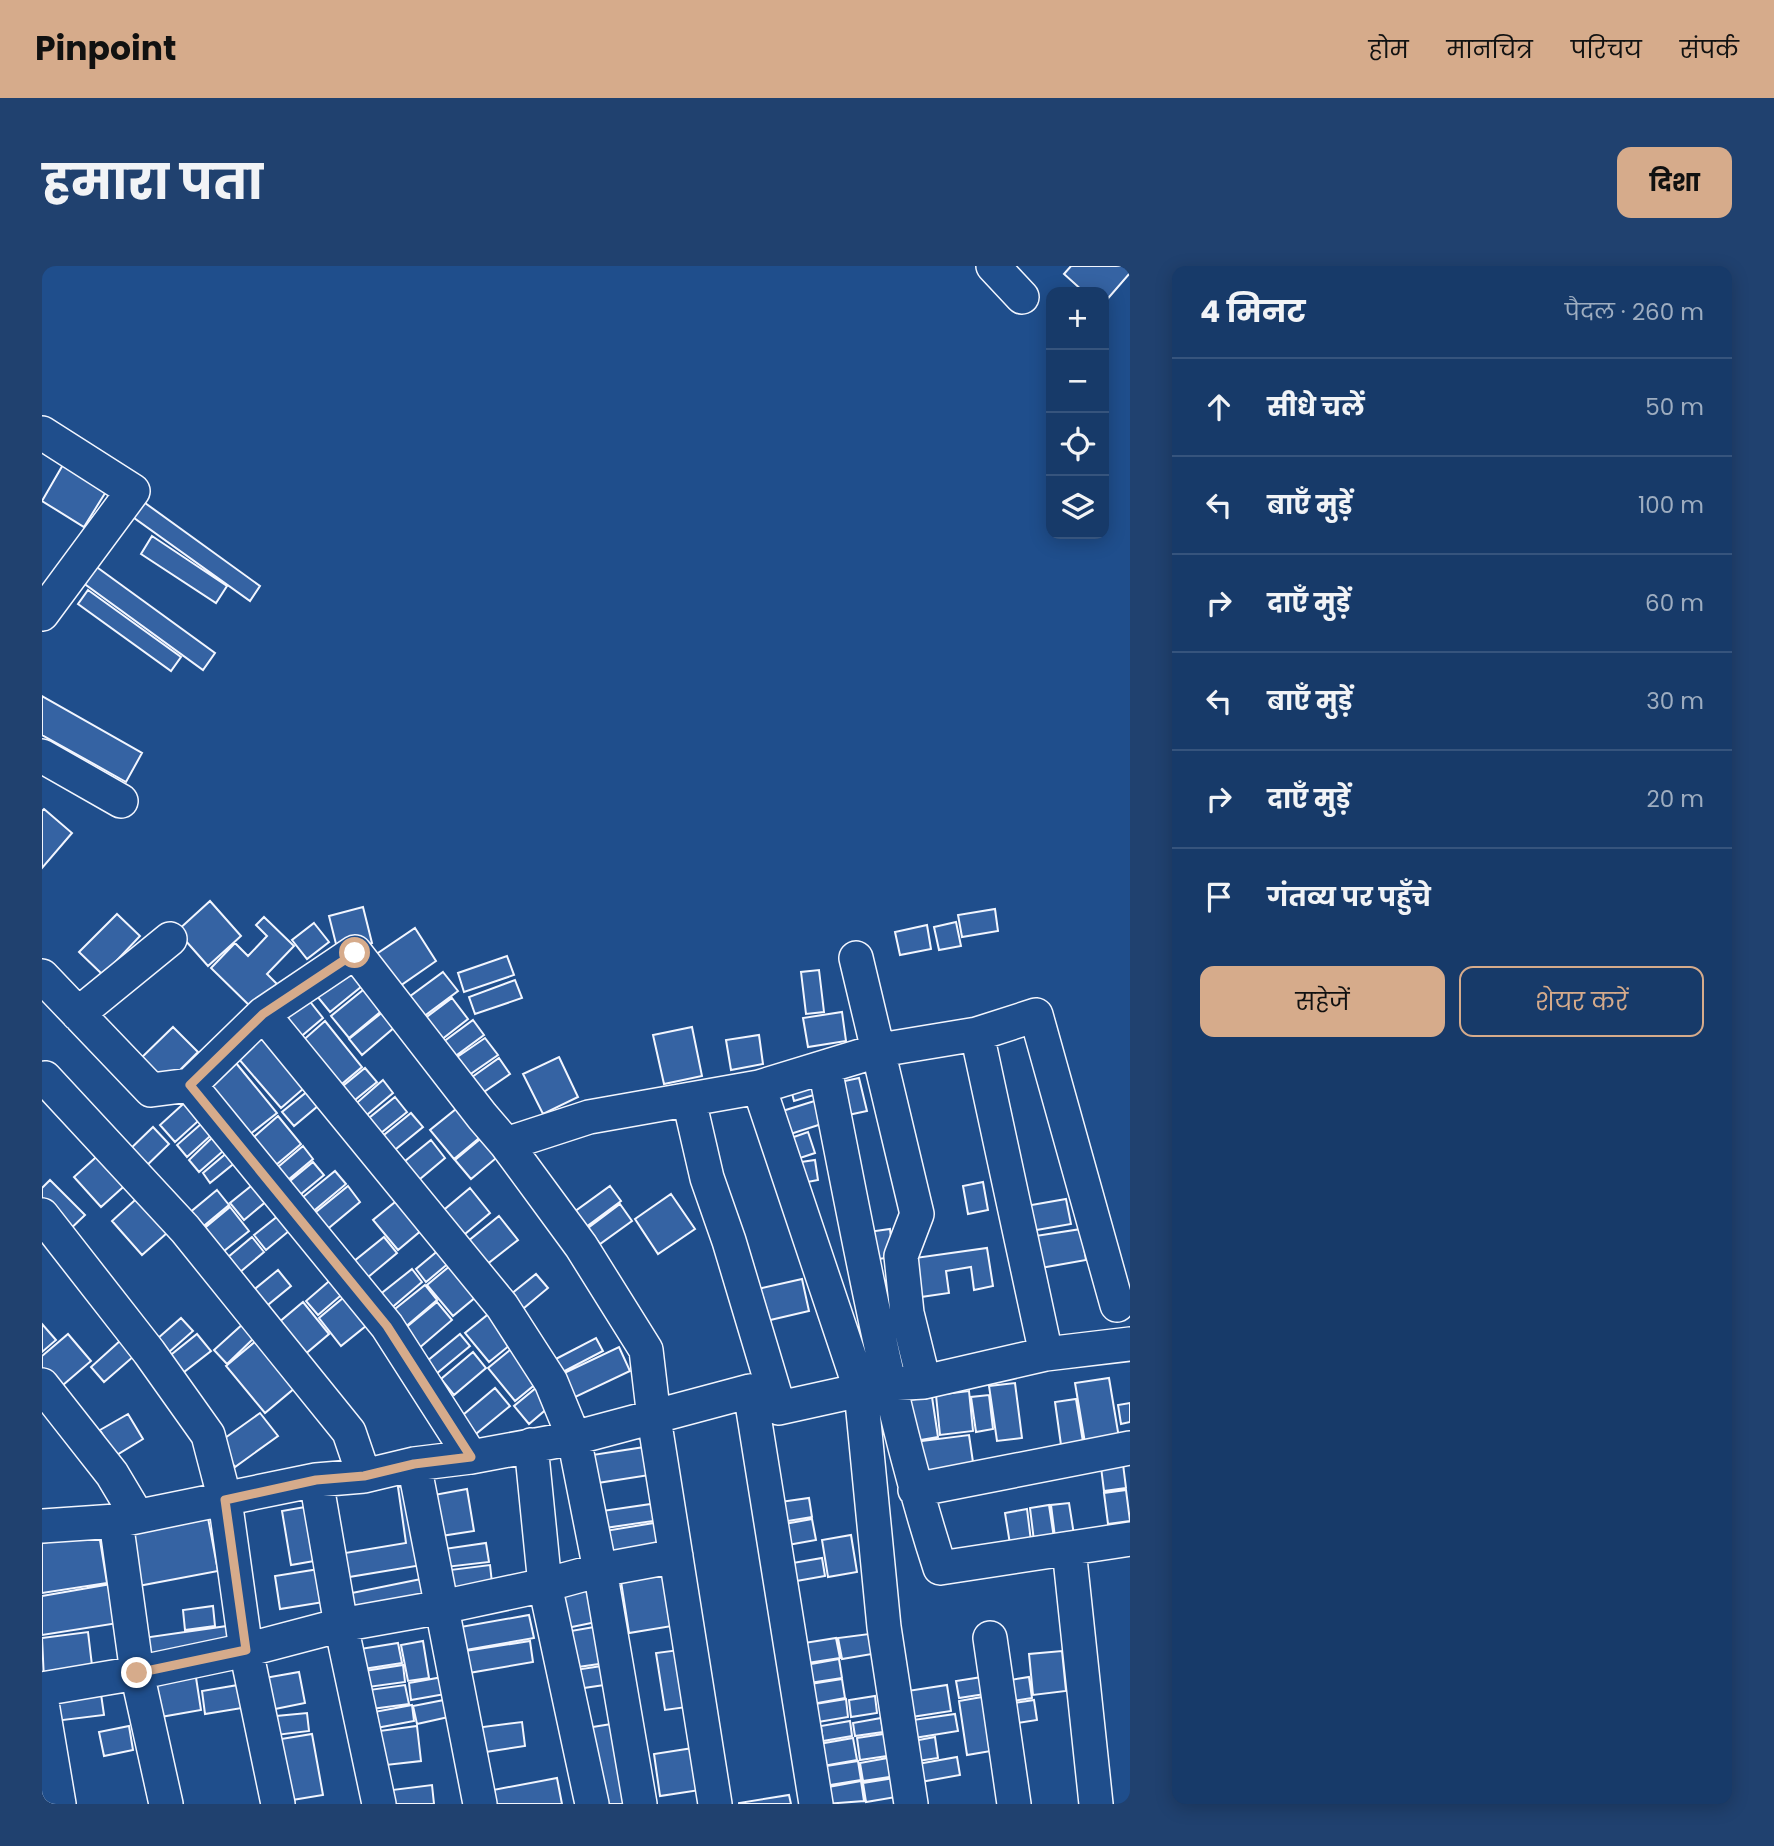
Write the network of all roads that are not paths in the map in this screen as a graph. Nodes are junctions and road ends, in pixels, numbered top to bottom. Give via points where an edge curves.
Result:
1 (993, 266) edge
2 (1022, 297) dead end
3 (42, 433) edge
4 (42, 614) edge
5 (42, 756) edge
6 (121, 801) dead end
7 (170, 939) dead end
8 (856, 958) dead end
9 (42, 976) edge
10 (78, 1014) junction
11 (263, 1014) junction
12 (977, 1034) junction
13 (880, 1051) junction
14 (825, 1069) junction
15 (42, 1080) edge
16 (190, 1085) junction
17 (759, 1087) junction
18 (689, 1100) junction
19 (506, 1144) junction
20 (42, 1215) edge
21 (1117, 1305) dead end
22 (1130, 1344) edge
23 (1046, 1354) junction
24 (924, 1382) junction
25 (42, 1385) edge
26 (875, 1388) junction
27 (750, 1391) junction
28 (779, 1408) junction
29 (654, 1418) junction
30 (574, 1438) junction
31 (531, 1445) junction
32 (1130, 1448) edge
33 (471, 1457) junction
34 (414, 1464) junction
35 (364, 1476) junction
36 (316, 1480) junction
37 (915, 1490) junction
38 (225, 1500) junction
39 (126, 1518) junction
40 (42, 1525) edge
41 (1130, 1539) edge
42 (1069, 1549) junction
43 (676, 1556) junction
44 (600, 1570) junction
45 (545, 1586) junction
46 (442, 1607) junction
47 (341, 1625) junction
48 (990, 1638) dead end
49 (246, 1650) junction
50 (137, 1673) junction
51 (42, 1689) edge
52 (42, 1703) edge
53 (51, 1786) edge
54 (166, 1804) edge
55 (278, 1804) edge
56 (379, 1804) edge
57 (480, 1804) edge
58 (593, 1804) edge
59 (640, 1804) edge
60 (715, 1804) edge
61 (816, 1804) edge
62 (911, 1804) edge
63 (1014, 1804) edge
64 (1096, 1804) edge

1 - 2 street
3 - 4 street via 133,491
5 - 6 street
7 - 10 street
8 - 13 street
9 - 10 street
10 - 16 street via 151,1090
11 - 16 street
11 - 19 street via 355,953
11 - 30 street via 502,1306 551,1382
12 - 13 street
12 - 21 street via 1036,1015
12 - 23 street
13 - 14 street
13 - 24 street via 917,1214 901,1256 907,1313
14 - 17 street
14 - 26 street
15 - 35 street via 45,1078 185,1229 349,1432
16 - 33 street via 387,1326
17 - 18 street
17 - 26 street
18 - 19 street via 589,1117
18 - 28 street via 707,1178
19 - 29 street via 581,1246 646,1350
20 - 38 street via 208,1435
22 - 23 street
23 - 24 street
24 - 26 street
25 - 39 street via 112,1474
26 - 28 street
26 - 37 street
26 - 62 street via 884,1627
27 - 28 street
27 - 29 street
27 - 61 street
29 - 30 street
29 - 43 street
30 - 31 street
30 - 44 street
31 - 33 street
31 - 45 street
32 - 37 street
33 - 34 street
34 - 35 street
34 - 46 street
35 - 36 street
36 - 38 street
36 - 47 street
37 - 42 street via 940,1568
38 - 39 street
38 - 49 street
39 - 40 street
39 - 50 street
41 - 42 street
42 - 64 street
43 - 44 street
43 - 60 street
44 - 45 street
44 - 59 street
45 - 46 street
45 - 58 street
46 - 47 street
46 - 57 street
47 - 49 street
47 - 56 street
48 - 63 street
49 - 50 street
49 - 55 street
50 - 51 street
50 - 54 street
52 - 53 street

